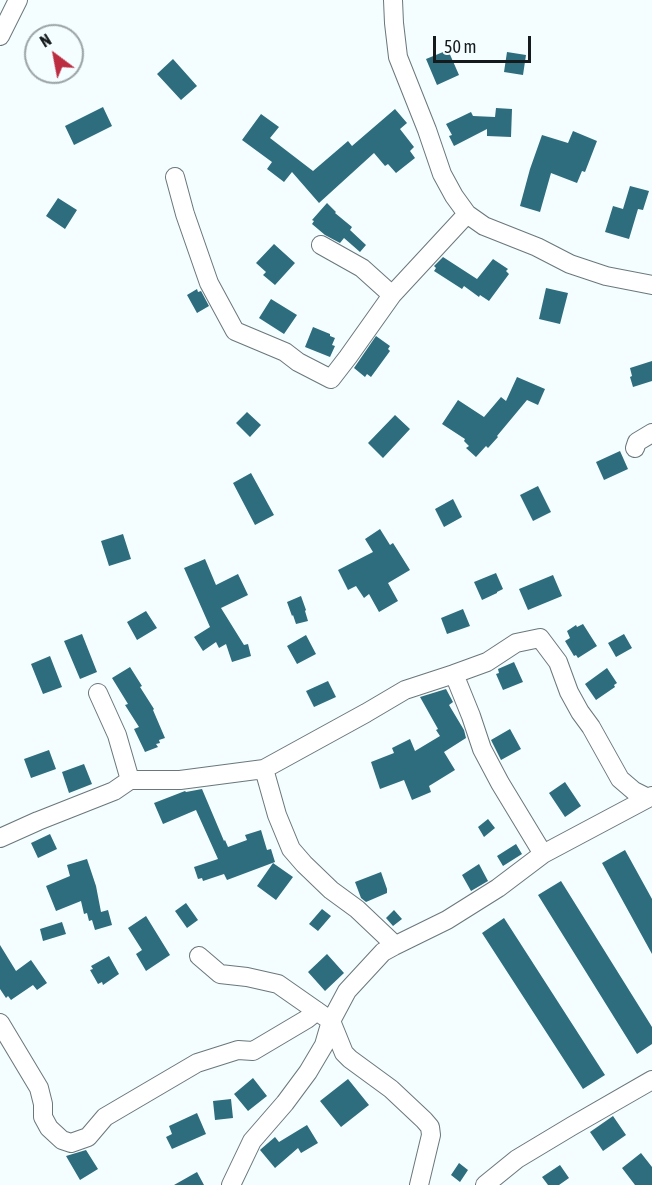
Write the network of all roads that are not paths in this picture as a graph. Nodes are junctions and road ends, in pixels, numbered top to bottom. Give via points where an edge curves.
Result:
1 (18, 0) edge
2 (393, 0) edge
3 (0, 36) edge
4 (175, 177) dead end
5 (467, 214) junction
6 (321, 245) dead end
7 (652, 285) edge
8 (392, 295) junction
9 (652, 433) edge
10 (635, 448) dead end
11 (454, 674) junction
12 (98, 693) dead end
13 (264, 769) junction
14 (130, 780) junction
15 (650, 797) edge
16 (0, 838) edge
17 (543, 854) junction
18 (395, 945) junction
19 (199, 956) dead end
20 (324, 1016) junction
21 (0, 1023) edge
22 (652, 1080) edge
23 (231, 1185) edge
24 (419, 1185) edge
25 (485, 1185) edge

1 - 3 street
2 - 5 street via 398,57 442,174
4 - 8 street via 209,283 235,331 285,352 331,379
5 - 7 street via 484,226 570,264
5 - 8 street
6 - 8 street via 362,268
9 - 10 street via 637,442
11 - 13 street via 405,690
11 - 15 street via 487,662 516,643 540,638 558,662 569,692 620,779 634,791
11 - 17 street via 482,748
12 - 14 street via 117,735
13 - 14 street via 180,780
13 - 18 street via 291,849
14 - 16 street via 114,791
15 - 17 street
17 - 18 street via 447,920
18 - 20 street via 383,952
19 - 20 street via 220,974 278,984
20 - 21 street via 307,1019 252,1051 238,1050 198,1063 105,1117 88,1137 72,1143 49,1128 42,1117 39,1088
20 - 23 street via 324,1045 285,1103 252,1141
20 - 24 street via 344,1053 391,1089 430,1127
22 - 25 street via 517,1159

